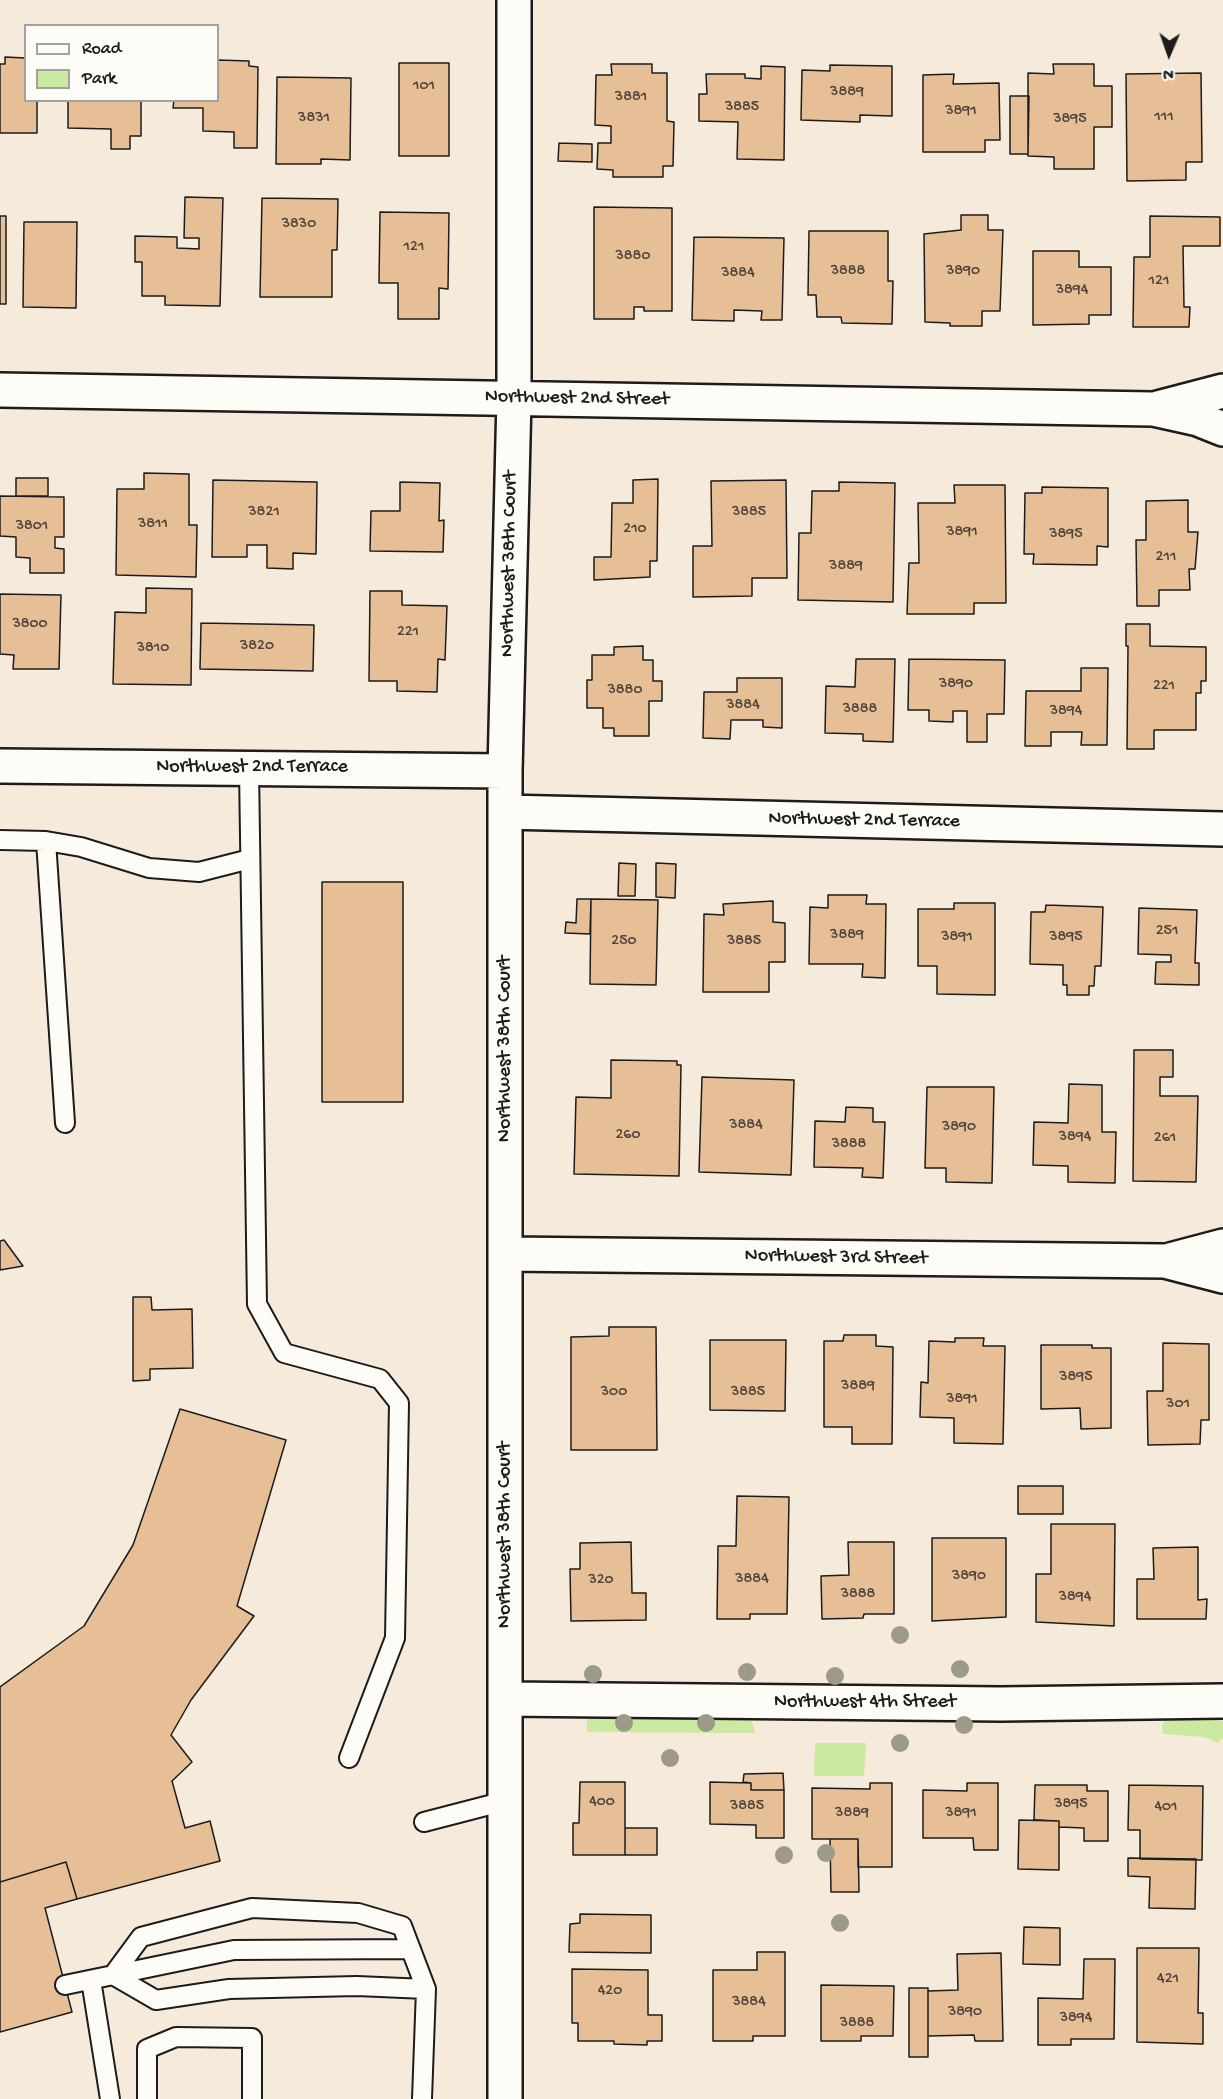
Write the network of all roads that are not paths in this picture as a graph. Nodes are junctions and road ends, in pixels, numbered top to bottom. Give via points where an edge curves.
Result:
1 (514, 0) edge
2 (0, 390) edge
3 (1223, 391) edge
4 (513, 398) junction
5 (1153, 409) junction
6 (1223, 429) edge
7 (0, 766) edge
8 (249, 769) junction
9 (505, 771) junction
10 (505, 812) junction
11 (1223, 829) edge
12 (0, 840) edge
13 (46, 841) junction
14 (249, 859) junction
15 (65, 1123) dead end
16 (1223, 1246) edge
17 (507, 1254) junction
18 (1165, 1261) junction
19 (1223, 1276) edge
20 (506, 1699) junction
21 (1223, 1701) edge
22 (349, 1758) dead end
23 (505, 1801) junction
24 (424, 1821) dead end
25 (411, 1948) junction
26 (113, 1975) junction
27 (90, 1980) junction
28 (65, 1985) dead end
29 (426, 1989) junction
30 (110, 2099) edge
31 (147, 2099) edge
32 (252, 2099) edge
33 (422, 2099) edge
34 (505, 2099) edge

1 - 4 street, Northwest 38th Court
2 - 4 street, Northwest 2nd Street
3 - 5 street, Northwest 2nd Street
4 - 5 street, Northwest 2nd Street
4 - 9 street, Northwest 38th Court
5 - 6 street, Northwest 2nd Street
7 - 8 street, Northwest 2nd Terrace
8 - 9 street, Northwest 2nd Terrace
8 - 14 lane
9 - 10 street, Northwest 38th Court
10 - 11 street, Northwest 2nd Terrace
10 - 17 street, Northwest 38th Court
12 - 13 lane
13 - 14 lane via 81,847 148,868 199,872
13 - 15 lane
14 - 22 lane via 256,1304 285,1353 380,1378 399,1403 395,1638
16 - 18 street, Northwest 3rd Street
17 - 18 street, Northwest 3rd Street
17 - 20 street, Northwest 38th Court
18 - 19 street, Northwest 3rd Street
20 - 21 street, Northwest 4th Street via 1001,1704
20 - 23 street, Northwest 38th Court
23 - 24 lane
23 - 34 street, Northwest 38th Court
25 - 26 lane via 234,1950
25 - 26 lane via 402,1926 358,1913 252,1908 141,1937
25 - 29 lane
26 - 27 lane
26 - 29 lane via 156,2000 229,1989
27 - 28 lane
27 - 30 lane
29 - 33 lane
31 - 32 lane via 147,2049 177,2037 252,2038

